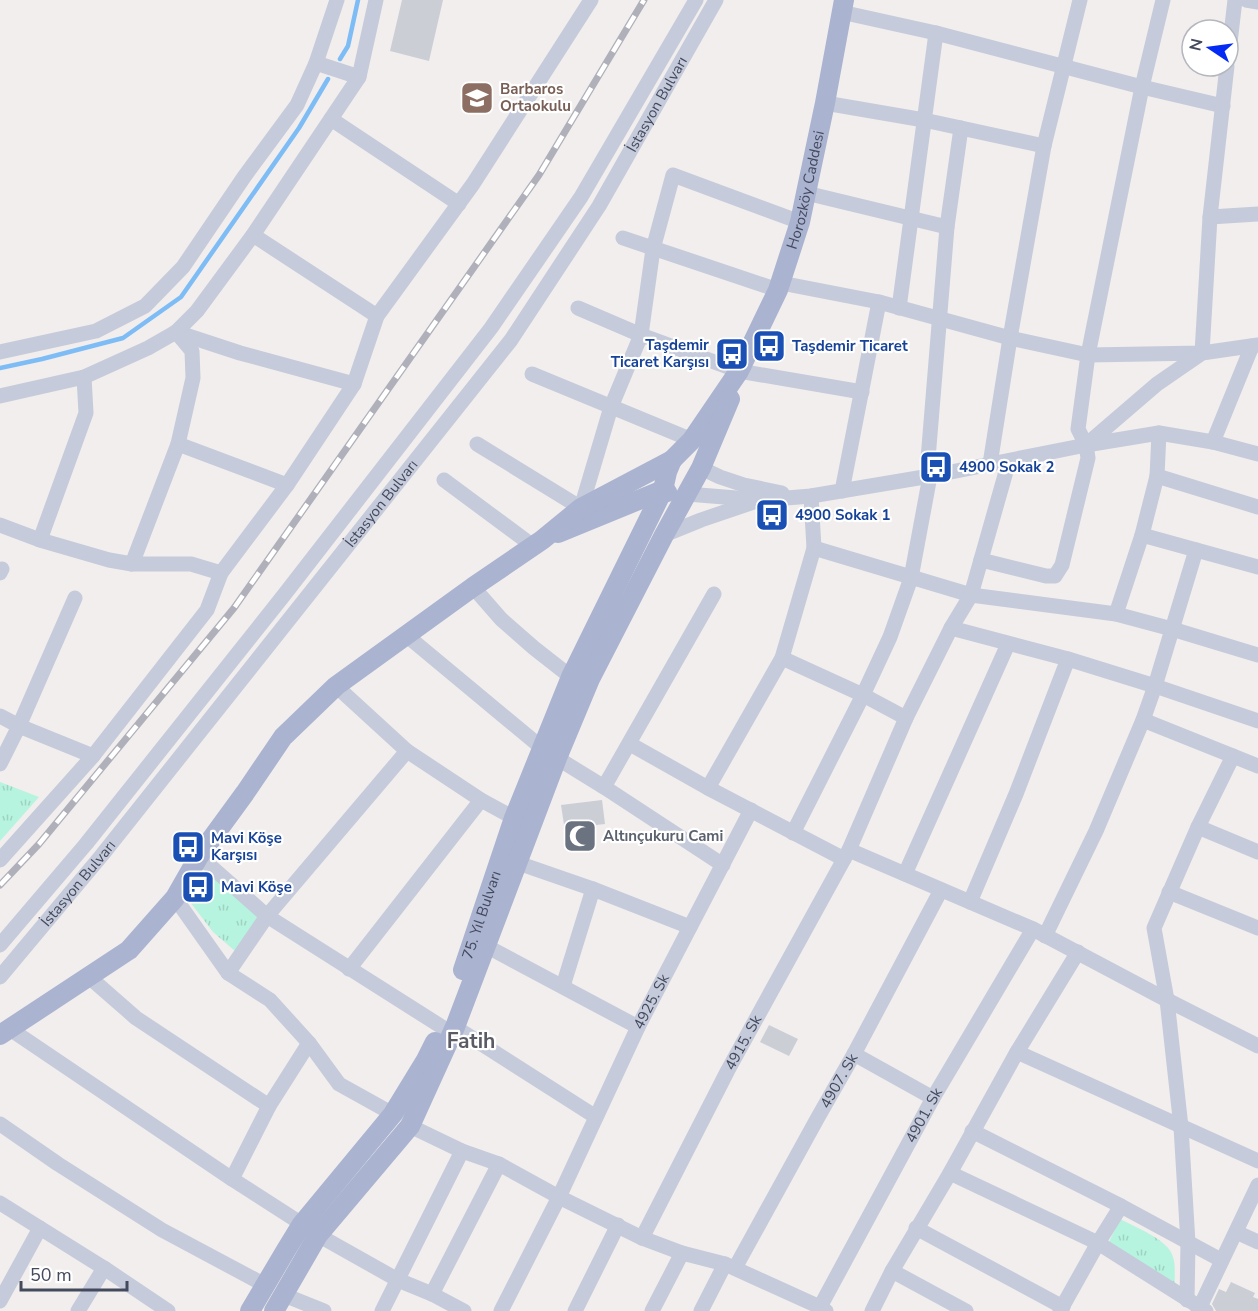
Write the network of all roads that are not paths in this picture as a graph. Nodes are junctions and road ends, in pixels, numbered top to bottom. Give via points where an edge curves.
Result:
1 (337, 0) edge
2 (376, 0) edge
3 (591, 0) edge
4 (696, 0) edge
5 (716, 0) edge
6 (1080, 0) edge
7 (1163, 0) edge
8 (1235, 0) edge
9 (1246, 0) edge
10 (1258, 2) edge
11 (842, 6) edge
12 (1233, 18) edge
13 (936, 33) junction
14 (316, 63) junction
15 (1064, 66) junction
16 (359, 78) junction
17 (1226, 78) edge
18 (1142, 87) junction
19 (825, 103) junction
20 (1223, 106) junction
21 (331, 119) junction
22 (924, 120) junction
23 (961, 128) junction
24 (1044, 146) junction
25 (806, 193) junction
26 (459, 204) junction
27 (1258, 214) edge
28 (1210, 217) junction
29 (912, 219) junction
30 (800, 222) junction
31 (947, 227) junction
32 (253, 235) junction
33 (622, 238) dead end
34 (653, 249) junction
35 (779, 286) junction
36 (879, 302) junction
37 (578, 308) dead end
38 (899, 308) junction
39 (377, 316) junction
40 (940, 318) junction
41 (176, 332) junction
42 (641, 335) junction
43 (1010, 338) junction
44 (1255, 346) edge
45 (0, 352) edge
46 (1202, 353) junction
47 (1088, 355) junction
48 (739, 371) junction
49 (532, 374) dead end
50 (84, 377) junction
51 (354, 384) junction
52 (862, 392) junction
53 (0, 396) edge
54 (611, 407) junction
55 (1159, 433) junction
56 (692, 441) junction
57 (1213, 442) junction
58 (178, 444) junction
59 (477, 444) dead end
60 (1086, 445) junction
61 (1258, 454) edge
62 (928, 459) dead end
63 (672, 460) junction
64 (1009, 461) junction
65 (990, 464) junction
66 (701, 468) junction
67 (930, 476) junction
68 (1157, 477) junction
69 (444, 480) dead end
70 (286, 485) junction
71 (663, 490) junction
72 (842, 491) junction
73 (687, 494) junction
74 (804, 496) junction
75 (761, 500) junction
76 (1258, 507) edge
77 (581, 508) junction
78 (0, 525) edge
79 (664, 535) junction
80 (1142, 535) junction
81 (40, 540) junction
82 (537, 543) junction
83 (814, 548) junction
84 (1196, 550) junction
85 (981, 560) junction
86 (132, 564) junction
87 (1258, 567) edge
88 (221, 573) junction
89 (911, 578) junction
90 (473, 587) junction
91 (714, 594) dead end
92 (971, 595) junction
93 (75, 597) dead end
94 (1116, 614) junction
95 (951, 628) junction
96 (1172, 629) junction
97 (406, 635) junction
98 (1008, 645) junction
99 (1258, 655) edge
100 (782, 658) junction
101 (1068, 660) junction
102 (571, 677) junction
103 (336, 686) junction
104 (1155, 686) junction
105 (863, 695) junction
106 (0, 716) edge
107 (906, 718) junction
108 (1143, 720) junction
109 (1258, 721) edge
110 (19, 726) junction
111 (630, 744) junction
112 (407, 751) junction
113 (550, 753) junction
114 (93, 756) junction
115 (1233, 756) junction
116 (0, 764) edge
117 (1258, 766) edge
118 (604, 787) junction
119 (708, 788) junction
120 (481, 800) junction
121 (751, 810) junction
122 (514, 818) junction
123 (1198, 827) junction
124 (793, 832) junction
125 (1258, 852) edge
126 (846, 854) junction
127 (199, 856) junction
128 (0, 860) edge
129 (518, 863) junction
130 (723, 865) junction
131 (905, 874) junction
132 (592, 889) junction
133 (941, 890) junction
134 (1169, 892) junction
135 (175, 898) junction
136 (970, 902) junction
137 (267, 915) junction
138 (690, 927) junction
139 (1258, 928) edge
140 (1039, 932) junction
141 (0, 945) edge
142 (486, 946) junction
143 (1078, 952) junction
144 (349, 969) junction
145 (228, 973) junction
146 (88, 976) junction
147 (0, 977) edge
148 (563, 986) junction
149 (1167, 1000) junction
150 (448, 1027) junction
151 (638, 1027) junction
152 (5, 1032) edge
153 (309, 1043) junction
154 (1258, 1046) edge
155 (1017, 1052) junction
156 (854, 1054) junction
157 (933, 1098) junction
158 (269, 1106) junction
159 (393, 1114) junction
160 (596, 1117) junction
161 (0, 1124) edge
162 (410, 1126) junction
163 (1181, 1128) junction
164 (972, 1131) junction
165 (462, 1151) junction
166 (1258, 1161) edge
167 (500, 1164) junction
168 (950, 1173) junction
169 (232, 1179) junction
170 (1258, 1185) edge
171 (559, 1197) junction
172 (0, 1203) edge
173 (1121, 1206) junction
174 (618, 1225) junction
175 (40, 1228) junction
176 (916, 1228) junction
177 (310, 1229) junction
178 (1236, 1232) junction
179 (642, 1238) junction
180 (1258, 1242) edge
181 (1098, 1243) junction
182 (1188, 1243) junction
183 (682, 1253) junction
184 (1221, 1260) junction
185 (730, 1266) junction
186 (104, 1268) junction
187 (892, 1271) junction
188 (398, 1280) junction
189 (265, 1285) junction
190 (432, 1294) junction
191 (0, 1301) edge
192 (279, 1303) edge
193 (1198, 1307) edge
194 (823, 1309) edge
195 (1062, 1309) edge
196 (78, 1311) edge
197 (168, 1311) edge
198 (250, 1311) edge
199 (324, 1311) edge
200 (382, 1311) edge
201 (464, 1311) edge
202 (501, 1311) edge
203 (576, 1311) edge
204 (652, 1311) edge
205 (701, 1311) edge
206 (872, 1311) edge
207 (966, 1311) edge

1 - 14 street
2 - 16 street
3 - 26 street
4 - 141 street, İstasyon Bulvarı via 581,197 491,328 262,623
5 - 147 street, İstasyon Bulvarı via 599,206 511,340 109,846
6 - 15 street
7 - 18 street
8 - 12 street
9 - 10 street
11 - 13 street
11 - 19 main road, Horozköy Caddesi
13 - 15 street
13 - 22 street
14 - 16 street
14 - 45 street via 297,105 183,267 145,306 96,331
15 - 18 street
15 - 24 street
16 - 21 street
17 - 20 street
18 - 20 street
18 - 47 street
19 - 22 street
19 - 25 main road, Horozköy Caddesi
20 - 28 street
21 - 26 street
21 - 32 street
22 - 23 street
22 - 29 street
23 - 24 street
23 - 31 street
24 - 43 street
25 - 29 street
25 - 30 main road, Horozköy Caddesi
26 - 39 street
27 - 28 street
28 - 46 street
29 - 31 street
29 - 38 street
30 - 34 street via 673,175
30 - 35 main road, Horozköy Caddesi
31 - 40 street
32 - 39 street
32 - 41 street
33 - 34 street
34 - 35 street
34 - 42 street
35 - 36 street
35 - 48 main road, Horozköy Caddesi
36 - 38 street
36 - 52 street
37 - 42 street
38 - 40 street
39 - 51 street
40 - 43 street
40 - 62 street
41 - 50 street
41 - 51 street
41 - 58 street via 192,351 193,378
42 - 48 street
42 - 54 street
43 - 47 street
43 - 65 street
44 - 46 street
44 - 57 street
46 - 47 street
46 - 60 street via 1157,384
47 - 60 street via 1077,429
48 - 52 street
48 - 56 main road
48 - 66 main road
49 - 54 street
50 - 53 street
50 - 81 street via 87,413
51 - 70 street
52 - 72 street
54 - 56 street
54 - 77 street
55 - 57 street
55 - 60 street
55 - 68 street
56 - 63 main road
57 - 61 street
58 - 70 street
58 - 86 street
59 - 77 street
60 - 64 street
60 - 85 street via 1088,458 1062,565 1055,576
63 - 66 main road via 689,461
63 - 71 main road, 75. Yıl Bulvarı
63 - 77 main road
64 - 65 street
64 - 85 street, 4915. Sk
65 - 67 street
66 - 73 main road
66 - 74 street via 744,485
67 - 72 street
67 - 89 street
68 - 76 street
68 - 80 street
69 - 82 street
70 - 88 street
71 - 73 main road
71 - 82 main road
71 - 102 main road, 75. Yıl Bulvarı
72 - 74 street
73 - 75 street
73 - 79 main road
74 - 75 street
74 - 83 street
75 - 79 street
77 - 82 main road
78 - 81 street
79 - 113 main road
80 - 84 street
80 - 94 street
81 - 86 street
82 - 90 main road
83 - 89 street
83 - 100 street
84 - 87 street
84 - 96 street, 4901. Sk
85 - 92 street, 4915. Sk
86 - 88 street via 191,564
88 - 114 street via 207,610
89 - 92 street
89 - 105 street
90 - 97 main road
90 - 102 street via 501,619
91 - 111 street
92 - 94 street
92 - 95 street, 4915. Sk
93 - 110 street
94 - 96 street
95 - 98 street
95 - 107 street, 4915. Sk
96 - 99 street
96 - 104 street, 4901. Sk
97 - 103 main road
97 - 113 street
98 - 101 street
98 - 131 street
100 - 105 street
100 - 119 street
101 - 104 street
101 - 136 street
102 - 113 main road, 75. Yıl Bulvarı
103 - 112 street
103 - 127 main road via 284,737
104 - 108 street, 4901. Sk
104 - 109 street
105 - 107 street
105 - 124 street
106 - 110 street
107 - 126 street, 4915. Sk
108 - 115 street
108 - 140 street, 4901. Sk via 1096,831
110 - 114 street
110 - 116 street
111 - 118 street
111 - 119 street
112 - 120 street
112 - 137 street
113 - 118 street
113 - 122 main road, 75. Yıl Bulvarı
113 - 129 main road, 75. Yıl Bulvarı
114 - 128 street
115 - 117 street
115 - 123 street
118 - 130 street
119 - 121 street
120 - 122 street
120 - 144 street
121 - 124 street
121 - 130 street, 4925. Sk
122 - 150 main road, 75. Yıl Bulvarı
123 - 125 street
123 - 134 street
124 - 126 street
126 - 131 street
126 - 179 street, 4915. Sk
127 - 135 main road
127 - 137 street
129 - 132 street
129 - 142 main road, 75. Yıl Bulvarı
130 - 138 street, 4925. Sk
131 - 133 street
132 - 138 street
132 - 148 street
133 - 136 street
133 - 156 street, 4907. Sk
134 - 139 street
134 - 149 street via 1154,928
135 - 145 street
135 - 146 main road via 129,950
136 - 140 street
137 - 144 street
137 - 145 street
138 - 151 street, 4925. Sk
140 - 143 street
140 - 157 street, 4901. Sk
142 - 148 street
142 - 150 main road, 75. Yıl Bulvarı
143 - 149 street
143 - 155 street
144 - 150 street
145 - 153 street via 270,1000
146 - 152 main road
146 - 158 street via 136,1018
148 - 151 street
149 - 154 street
149 - 163 street
150 - 159 main road, 75. Yıl Bulvarı
150 - 160 street
150 - 162 main road, 75. Yıl Bulvarı
151 - 160 street, 4925. Sk
152 - 169 street
153 - 158 street
153 - 159 street via 339,1084
155 - 163 street
155 - 164 street
156 - 157 street
156 - 185 street, 4907. Sk
157 - 194 street, 4901. Sk
158 - 169 street
159 - 177 main road, 75. Yıl Bulvarı
160 - 171 street, 4925. Sk
161 - 189 street via 162,1230
162 - 165 street
162 - 177 main road, 75. Yıl Bulvarı
163 - 166 street
163 - 182 street
164 - 168 street
164 - 173 street
165 - 167 street
165 - 188 street
167 - 171 street
167 - 190 street
168 - 176 street
168 - 181 street
169 - 177 street
170 - 178 street
171 - 174 street
171 - 202 street, 4925. Sk
172 - 175 street
173 - 181 street
173 - 182 street
174 - 179 street
174 - 203 street
175 - 186 street
175 - 191 street
176 - 187 street
176 - 195 street
177 - 188 street
177 - 189 main road, 75. Yıl Bulvarı
177 - 192 main road, 75. Yıl Bulvarı
178 - 180 street
178 - 184 street
179 - 183 street
181 - 193 street
181 - 195 street
182 - 184 street
182 - 193 street
183 - 185 street
183 - 204 street
184 - 193 street
185 - 194 street
185 - 205 street, 4907. Sk
186 - 196 street
186 - 197 street
187 - 206 street
187 - 207 street
188 - 190 street
188 - 200 street
189 - 198 main road, 75. Yıl Bulvarı
190 - 201 street
192 - 199 street

